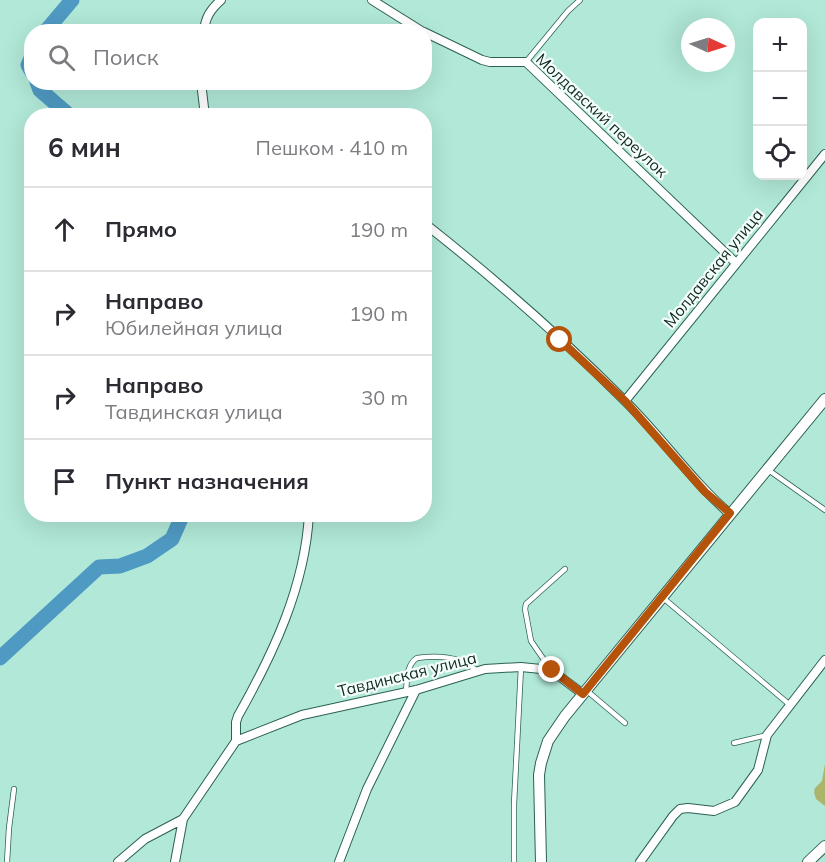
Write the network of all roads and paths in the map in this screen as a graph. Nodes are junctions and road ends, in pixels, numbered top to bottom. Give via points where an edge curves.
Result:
1 (221, 0) edge
2 (372, 0) edge
3 (580, 0) edge
4 (206, 24) edge
5 (411, 24) edge
6 (432, 36) edge
7 (526, 62) junction
8 (202, 90) edge
9 (204, 108) edge
10 (825, 154) edge
11 (432, 230) edge
12 (736, 263) junction
13 (825, 399) edge
14 (625, 401) junction
15 (767, 469) junction
16 (825, 510) edge
17 (730, 513) junction
18 (308, 522) edge
19 (565, 569) dead end
20 (662, 597) junction
21 (825, 660) edge
22 (521, 667) junction
23 (552, 670) junction
24 (477, 671) junction
25 (411, 691) junction
26 (584, 692) junction
27 (790, 705) junction
28 (625, 723) dead end
29 (767, 735) junction
30 (237, 741) junction
31 (734, 743) dead end
32 (14, 789) dead end
33 (183, 819) junction
34 (825, 846) edge
35 (7, 862) edge
36 (118, 862) edge
37 (175, 862) edge
38 (339, 862) edge
39 (514, 862) edge
40 (541, 862) edge
41 (640, 862) edge
42 (808, 862) edge

1 - 4 street via 207,16
2 - 5 street, Молдавский переулок
3 - 7 lane
6 - 7 street, Молдавский переулок via 482,60
7 - 12 street, Молдавский переулок
8 - 9 street
10 - 12 street, Молдавская улица
11 - 14 street
12 - 14 street, Молдавская улица
13 - 15 street
14 - 17 street via 705,492
15 - 16 lane
15 - 17 street
17 - 20 street
18 - 30 street via 297,586 280,634 238,716
19 - 23 lane via 525,609 531,641
20 - 26 street
20 - 27 lane
21 - 27 street
22 - 23 street, Тавдинская улица
22 - 24 street, Тавдинская улица
22 - 39 lane
23 - 26 street
24 - 25 street, Тавдинская улица
24 - 25 lane via 466,662 446,657 417,658 410,665
25 - 30 street, Тавдинская улица via 302,715
25 - 38 street via 366,789
26 - 28 lane
26 - 40 street via 548,741 541,763
27 - 29 street
29 - 31 lane
29 - 41 street via 760,765 735,801 714,811 680,809
30 - 33 street
32 - 35 lane
33 - 36 street via 145,839
33 - 37 street
34 - 42 street

